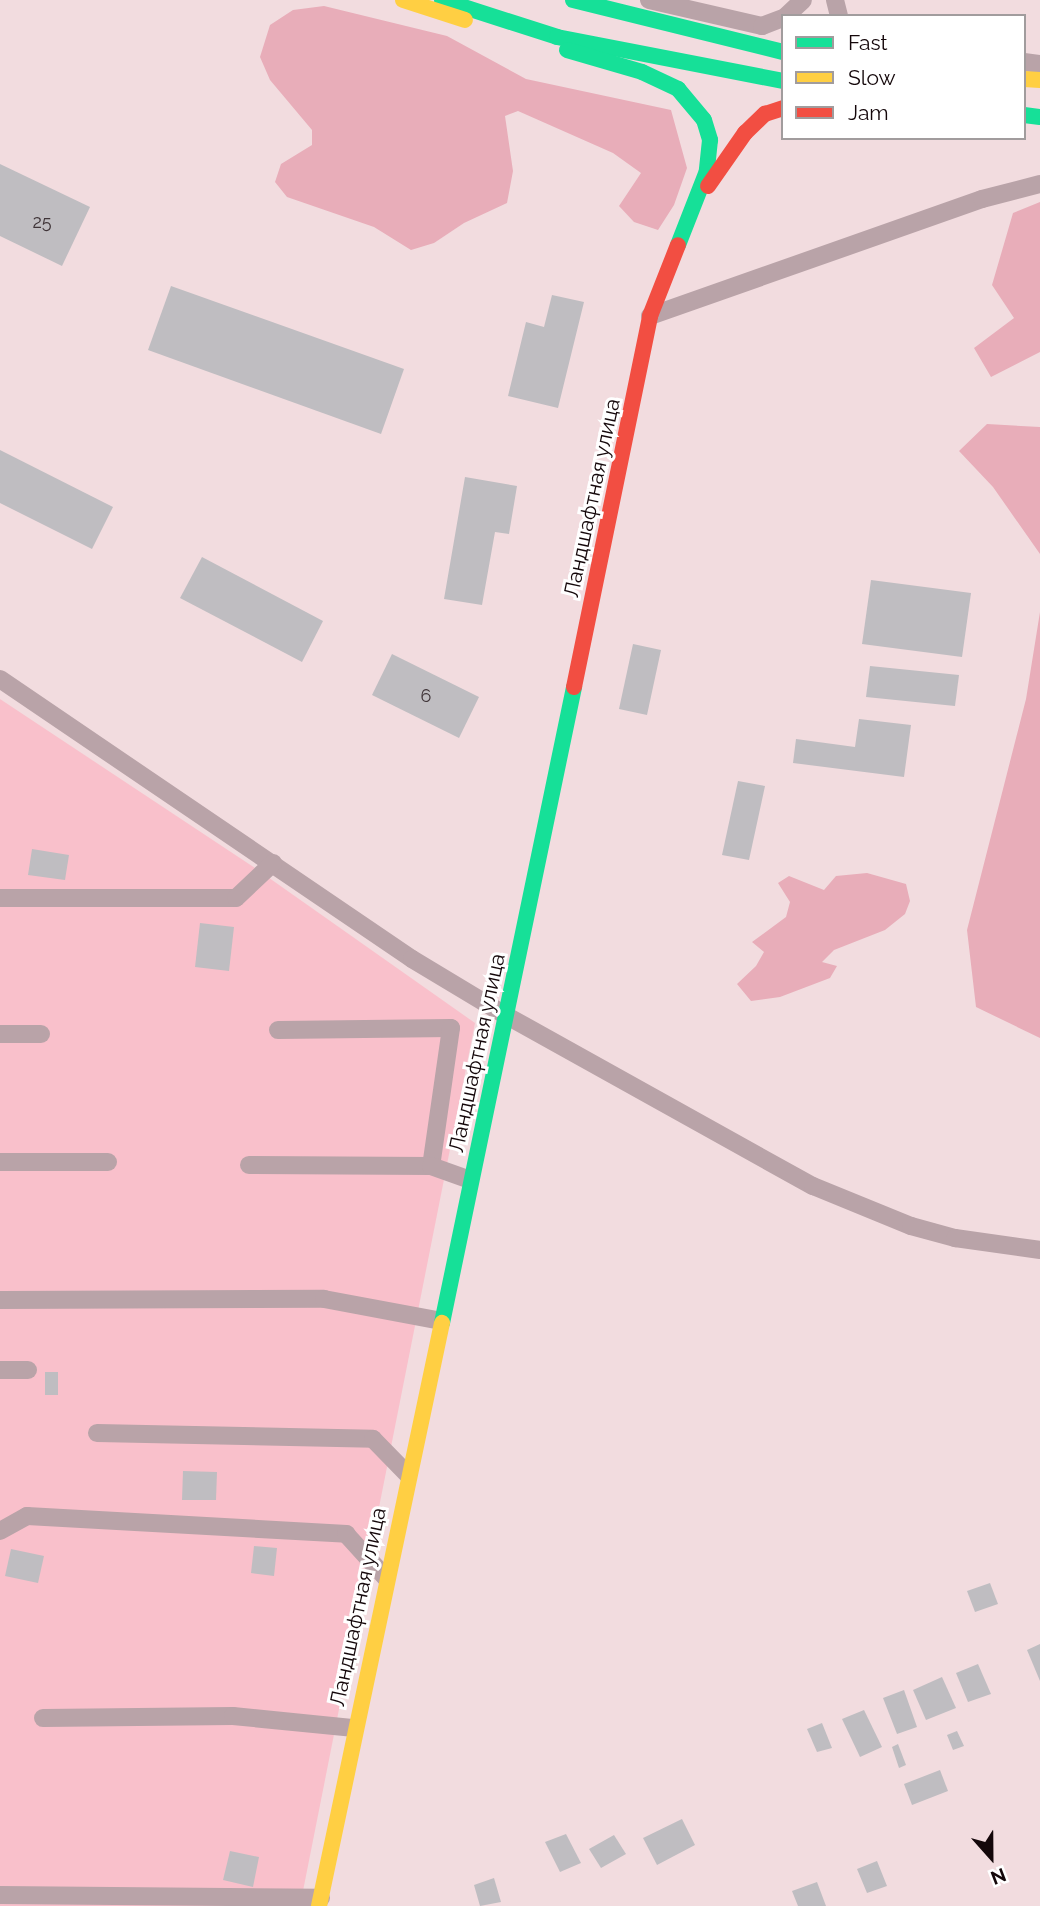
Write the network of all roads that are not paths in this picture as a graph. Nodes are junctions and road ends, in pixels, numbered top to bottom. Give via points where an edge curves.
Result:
1 (403, 0) edge
2 (442, 0) edge
3 (573, 0) edge
4 (649, 0) edge
5 (803, 0) edge
6 (787, 14) edge
7 (781, 18) edge
8 (781, 52) edge
9 (781, 81) edge
10 (781, 109) edge
11 (1040, 184) edge
12 (692, 214) junction
13 (650, 316) junction
14 (0, 679) edge
15 (273, 863) junction
16 (0, 898) edge
17 (507, 1016) junction
18 (278, 1030) dead end
19 (0, 1034) edge
20 (41, 1034) dead end
21 (0, 1162) edge
22 (108, 1162) dead end
23 (248, 1165) dead end
24 (431, 1166) junction
25 (470, 1180) junction
26 (1040, 1250) edge
27 (0, 1300) edge
28 (441, 1321) junction
29 (0, 1370) edge
30 (28, 1370) dead end
31 (97, 1433) dead end
32 (408, 1475) junction
33 (0, 1531) edge
34 (386, 1578) junction
35 (43, 1718) dead end
36 (354, 1728) junction
37 (0, 1895) edge
38 (320, 1902) edge

1 - 12 street via 642,72 678,89 704,120 710,140 706,172
2 - 9 street via 557,37
3 - 8 street
4 - 7 street via 762,26
5 - 6 street
10 - 12 street via 765,114 745,132
11 - 13 street via 982,199
12 - 13 street, Ландшафтная улица
13 - 17 street, Ландшафтная улица
14 - 15 street
15 - 16 street via 236,898
15 - 17 street via 412,959
17 - 25 street, Ландшафтная улица
17 - 26 street via 852,1204 955,1238
18 - 24 street via 451,1028
19 - 20 street
21 - 22 street
23 - 24 street
24 - 25 street
25 - 28 street, Ландшафтная улица
27 - 28 street via 324,1300
28 - 32 street, Ландшафтная улица
29 - 30 street
31 - 32 street via 373,1439
32 - 34 street, Ландшафтная улица
33 - 34 street via 27,1516 346,1534
34 - 36 street, Ландшафтная улица
35 - 36 street via 233,1716
36 - 38 street, Ландшафтная улица
37 - 38 street

